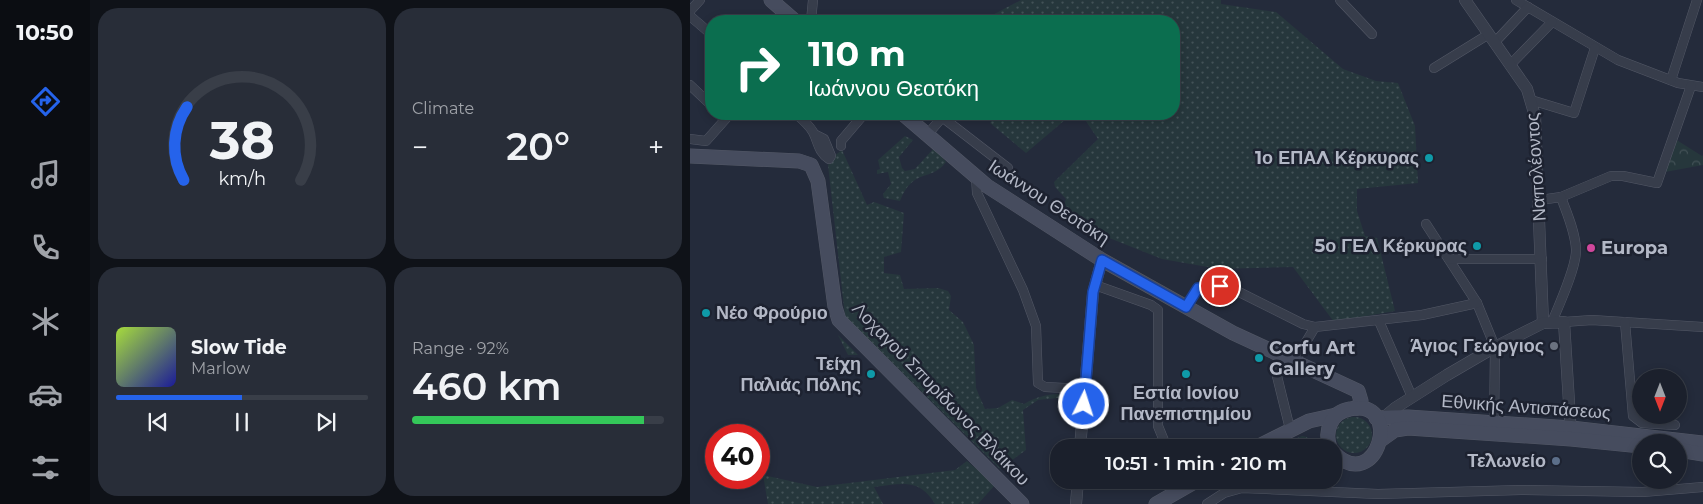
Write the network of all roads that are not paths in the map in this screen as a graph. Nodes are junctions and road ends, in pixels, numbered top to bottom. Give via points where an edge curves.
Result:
1 (700, 0) edge
2 (771, 0) edge
3 (813, 0) edge
4 (1340, 0) edge
5 (1465, 0) edge
6 (1516, 0) edge
7 (1697, 0) edge
8 (1528, 7) junction
9 (690, 11) edge
10 (788, 15) edge
11 (812, 15) edge
12 (690, 16) edge
13 (1552, 22) junction
14 (705, 29) edge
15 (1372, 34) dead end
16 (1492, 38) junction
17 (1595, 48) junction
18 (1511, 64) junction
19 (1434, 68) dead end
20 (1671, 80) junction
21 (690, 85) edge
22 (1691, 86) junction
23 (1703, 87) edge
24 (705, 99) edge
25 (1531, 100) junction
26 (722, 120) edge
27 (801, 120) edge
28 (859, 120) edge
29 (909, 120) edge
30 (940, 120) edge
31 (950, 120) edge
32 (814, 134) dead end
33 (927, 135) junction
34 (690, 139) edge
35 (841, 146) dead end
36 (690, 156) edge
37 (1008, 168) dead end
38 (976, 177) junction
39 (1561, 197) junction
40 (1540, 200) junction
41 (1426, 224) dead end
42 (1449, 258) junction
43 (1542, 259) junction
44 (1102, 260) junction
45 (1094, 285) junction
46 (1476, 303) junction
47 (1186, 307) junction
48 (1379, 321) junction
49 (1553, 322) junction
50 (1625, 322) junction
51 (1315, 327) junction
52 (1703, 327) edge
53 (1495, 347) junction
54 (1294, 362) junction
55 (1275, 368) dead end
56 (1084, 389) junction
57 (1412, 397) junction
58 (1357, 408) junction
59 (1336, 415) junction
60 (1379, 419) junction
61 (1675, 425) dead end
62 (1294, 428) junction
63 (1494, 428) junction
64 (1571, 433) junction
65 (1640, 434) edge
66 (1652, 434) edge
67 (1632, 437) edge
68 (1081, 439) edge
69 (1163, 439) edge
70 (1272, 439) edge
71 (1319, 439) edge
72 (1325, 439) edge
73 (1381, 440) junction
74 (1687, 442) edge
75 (1703, 443) edge
76 (1687, 451) edge
77 (1703, 454) edge
78 (1342, 458) edge
79 (1703, 486) edge
80 (1077, 489) edge
81 (1180, 489) edge
82 (1244, 489) edge
83 (1276, 489) edge
84 (1022, 504) edge
85 (1076, 504) edge
86 (1156, 504) edge
87 (1207, 504) edge

1 - 9 street
2 - 10 main road
3 - 11 street
4 - 15 street
5 - 16 street, Ναπολέοντος
6 - 8 street
7 - 20 street
8 - 13 street
8 - 16 street
12 - 14 street
13 - 17 street
13 - 18 street
16 - 18 street, Ναπολέοντος
16 - 19 street
17 - 20 street
17 - 25 street via 1574,113
18 - 25 street, Ναπολέοντος
20 - 22 street
21 - 24 street
22 - 23 street
22 - 39 street via 1657,183 1612,176
25 - 40 street, Ναπολέοντος via 1535,116
26 - 34 street via 706,141
27 - 32 street
28 - 35 street
29 - 33 main road, Ιωάννου Θεοτόκη
30 - 33 street
31 - 37 street
33 - 38 main road, Ιωάννου Θεοτόκη
36 - 84 main road, Λοχαγού Σπυρίδωνος Βλάικου via 799,161 811,165 818,181 839,320
38 - 44 main road, Ιωάννου Θεοτόκη
38 - 56 street via 978,193 1036,326 1038,383 1045,387
39 - 40 street
39 - 49 street via 1573,230 1576,255
40 - 43 street, Ναπολέοντος
41 - 42 street
42 - 43 street
42 - 46 street
43 - 49 street, Ναπολέοντος
44 - 45 street
44 - 47 main road, Ιωάννου Θεοτόκη
45 - 56 street
45 - 69 street via 1158,310 1158,429
46 - 48 street
46 - 53 street
47 - 51 street via 1198,288 1223,286
47 - 54 main road, Ιωάννου Θεοτόκη
48 - 51 street
48 - 57 street
49 - 50 street
49 - 53 street
49 - 64 street, Ναπολέοντος
50 - 52 street
50 - 65 street via 1632,412
51 - 54 street
53 - 57 street
53 - 63 street
54 - 58 main road, Ιωάννου Θεοτόκη via 1358,391 1361,401
55 - 62 street
56 - 68 street
57 - 60 street
58 - 59 main road via 1343,410
58 - 60 main road, Εθνικής Αντιστάσεως
59 - 62 main road
59 - 72 main road
60 - 63 main road, Εθνικής Αντιστάσεως via 1408,418
60 - 73 main road
61 - 66 street
62 - 70 main road
62 - 71 main road via 1313,429
63 - 64 main road, Εθνικής Αντιστάσεως
63 - 73 main road, Εθνικής Αντιστάσεως via 1401,428
64 - 67 main road, Εθνικής Αντιστάσεως
73 - 78 main road, Εθνικής Αντιστάσεως via 1369,458 1357,462
74 - 75 main road, Εθνικής Αντιστάσεως
76 - 77 main road
79 - 83 street via 1643,492 1521,490 1378,494
80 - 85 street
81 - 86 main road
82 - 87 street via 1232,490

